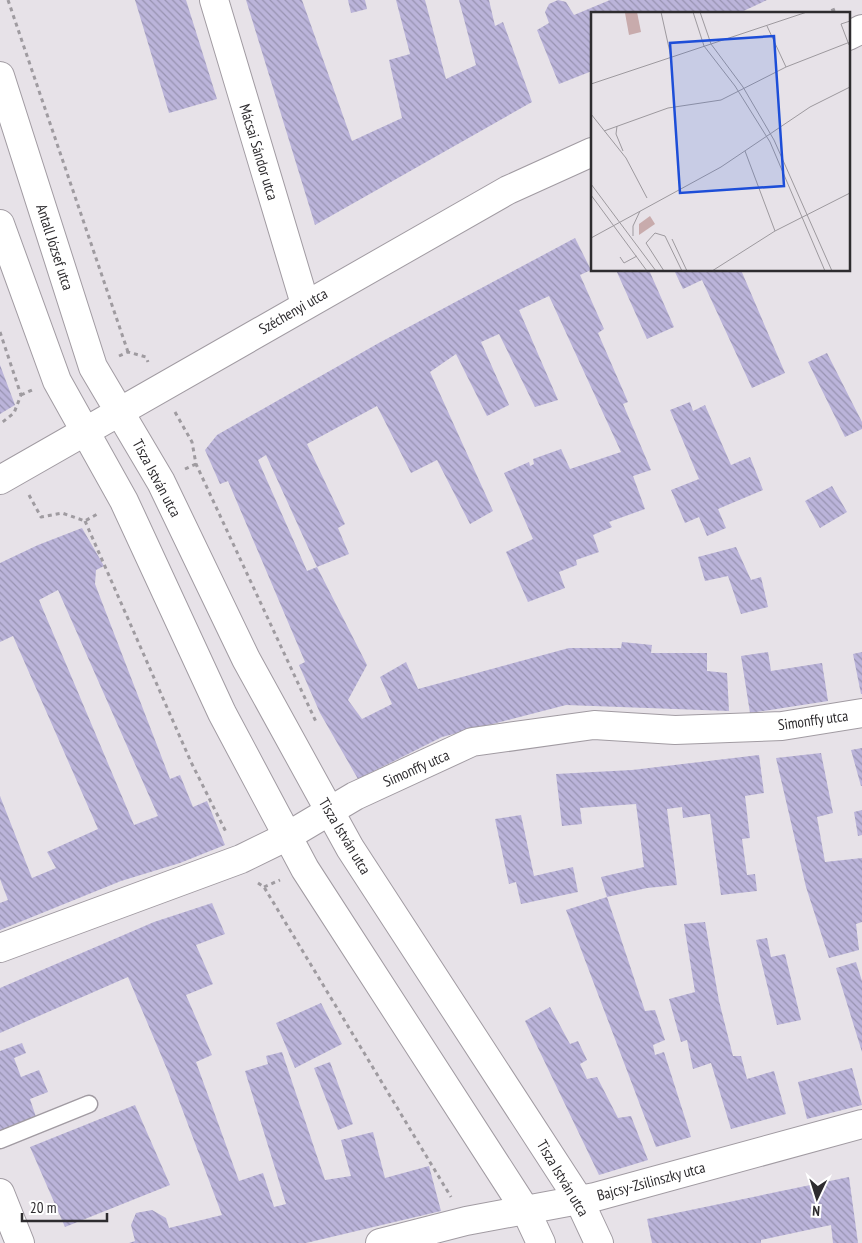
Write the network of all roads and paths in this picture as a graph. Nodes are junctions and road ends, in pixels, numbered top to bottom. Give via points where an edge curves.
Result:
1 (8, 0) edge
2 (214, 0) edge
3 (862, 29) edge
4 (850, 35) edge
5 (0, 76) edge
6 (591, 152) edge
7 (0, 224) edge
8 (305, 304) junction
9 (0, 332) edge
10 (146, 356) dead end
11 (121, 412) junction
12 (0, 424) edge
13 (87, 432) junction
14 (192, 442) dead end
15 (0, 480) edge
16 (41, 517) dead end
17 (862, 713) edge
18 (320, 732) dead end
19 (329, 812) junction
20 (286, 837) junction
21 (229, 838) dead end
22 (252, 879) dead end
23 (0, 948) edge
24 (89, 1104) dead end
25 (862, 1124) edge
26 (0, 1140) edge
27 (0, 1193) edge
28 (452, 1198) dead end
29 (579, 1200) junction
30 (526, 1211) junction
31 (20, 1243) edge
32 (380, 1243) edge
33 (541, 1243) edge
34 (599, 1243) edge

1 - 10 path via 128,352
2 - 8 street, Mácsai Sándor utca
3 - 4 street
5 - 11 street, Antall József utca via 94,367
6 - 8 street, Széchenyi utca via 508,190
7 - 13 street via 57,381
8 - 11 street, Széchenyi utca
9 - 12 path via 21,395 14,413
11 - 13 street, Széchenyi utca
11 - 19 street, Tisza István utca via 161,482 246,659
13 - 15 street, Széchenyi utca
13 - 20 street via 124,500 222,713
14 - 18 path via 196,464
16 - 21 path via 62,513 85,521 191,762
17 - 19 street, Simonffy utca via 782,726 675,730 594,725 472,742 355,796
19 - 20 street, Simonffy utca
19 - 29 street, Tisza István utca
20 - 23 street, Simonffy utca via 241,859
20 - 30 street
22 - 28 path via 264,887
24 - 26 lane
25 - 29 street, Bajcsy-Zsilinszky utca
27 - 31 street
29 - 30 street, Bajcsy-Zsilinszky utca
29 - 34 street, Tisza István utca
30 - 32 street, Bajcsy-Zsilinszky utca via 466,1221
30 - 33 street

